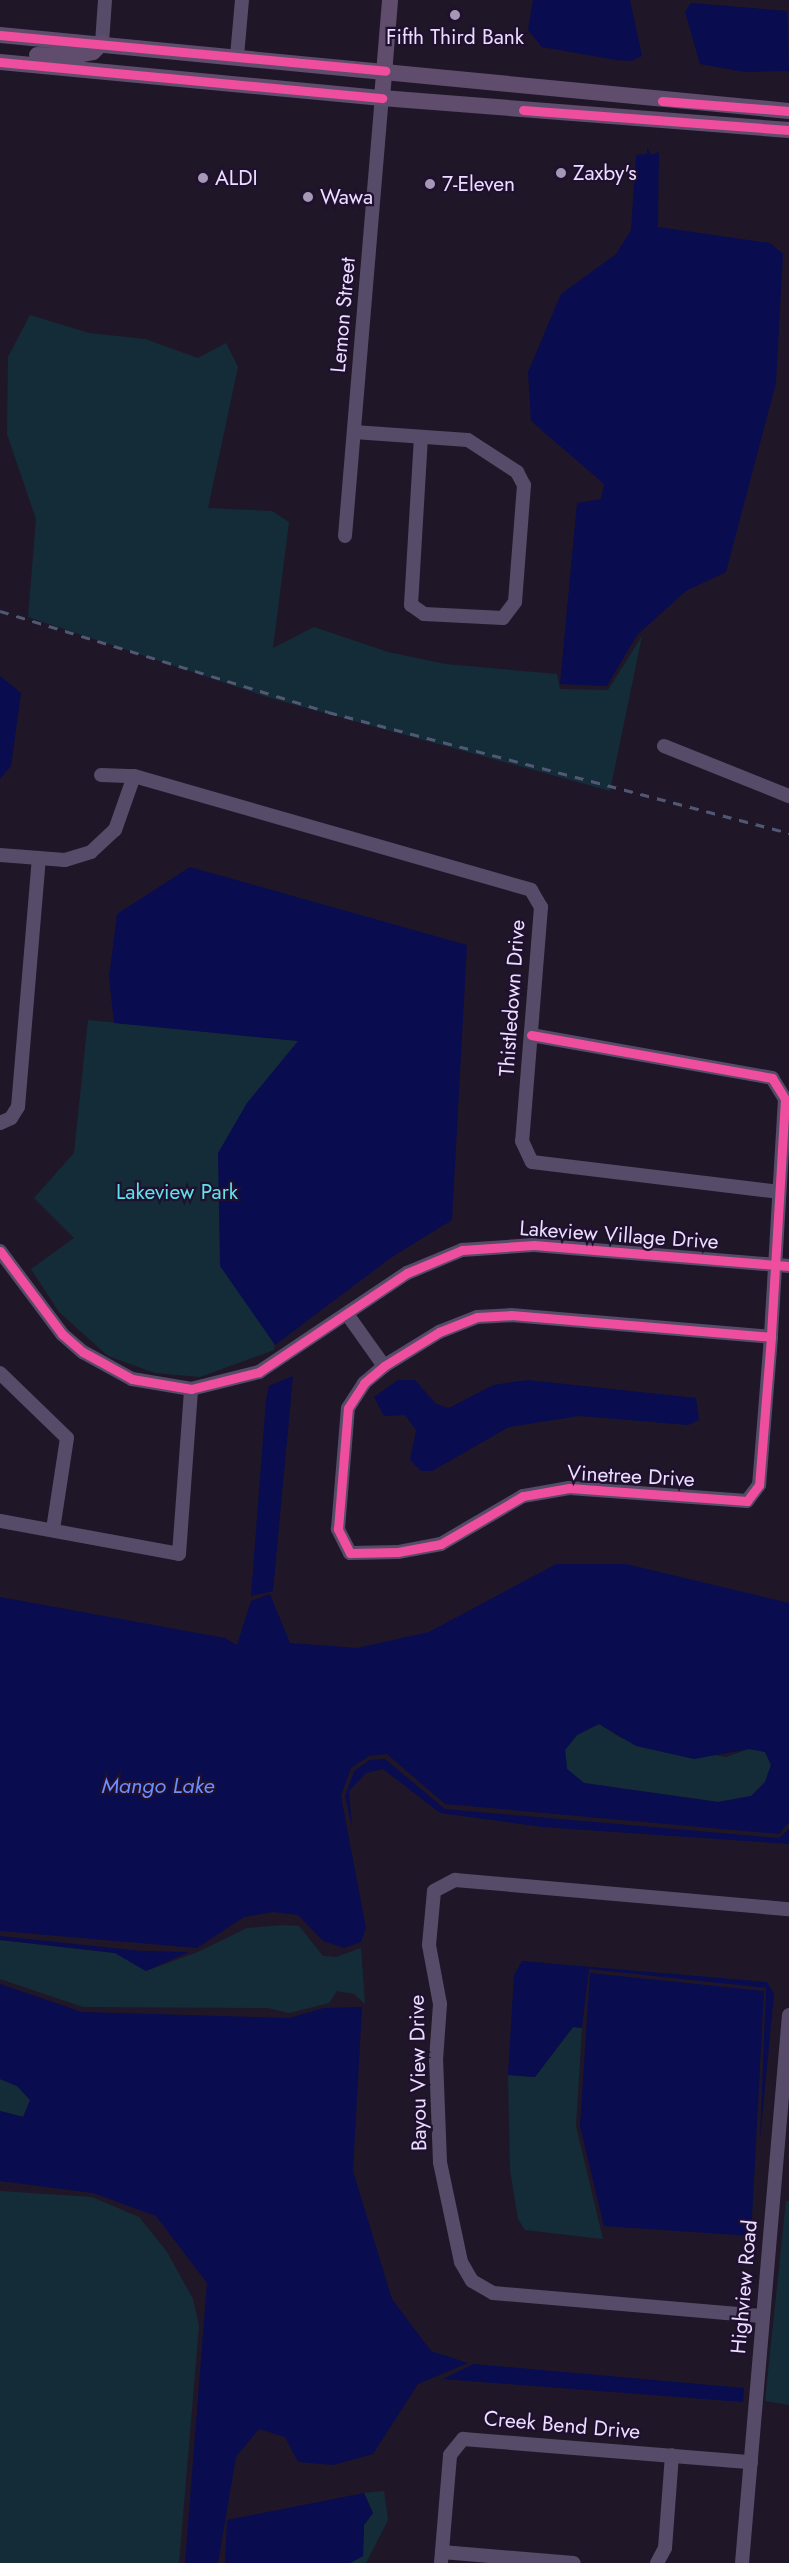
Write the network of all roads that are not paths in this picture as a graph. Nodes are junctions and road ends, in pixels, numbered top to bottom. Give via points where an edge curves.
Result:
1 (105, 0) edge
2 (242, 0) edge
3 (390, 0) edge
4 (0, 35) edge
5 (102, 43) junction
6 (0, 54) edge
7 (237, 56) junction
8 (0, 62) edge
9 (385, 71) junction
10 (382, 98) junction
11 (789, 111) edge
12 (789, 130) edge
13 (354, 432) junction
14 (421, 437) junction
15 (345, 536) dead end
16 (664, 746) dead end
17 (102, 775) dead end
18 (134, 776) junction
19 (789, 796) edge
20 (0, 855) edge
21 (39, 858) junction
22 (531, 1035) junction
23 (0, 1123) edge
24 (779, 1192) junction
25 (0, 1251) edge
26 (774, 1265) junction
27 (789, 1266) edge
28 (347, 1314) junction
29 (771, 1337) junction
30 (384, 1366) junction
31 (0, 1373) edge
32 (191, 1389) junction
33 (0, 1521) edge
34 (52, 1530) junction
35 (789, 1909) edge
36 (789, 2015) edge
37 (786, 2083) edge
38 (761, 2316) junction
39 (672, 2456) junction
40 (751, 2462) junction
41 (441, 2557) edge
42 (574, 2563) edge
43 (657, 2563) edge
44 (742, 2563) edge

1 - 5 street
2 - 7 street
3 - 9 main road
4 - 5 main road
5 - 6 main road via 93,52 73,56
5 - 7 main road
7 - 9 main road
8 - 10 main road
9 - 10 main road
9 - 11 main road
10 - 12 main road
10 - 13 street, Lemon Street
13 - 14 street
13 - 15 street, Lemon Street
14 - 14 street via 480,445 517,472 524,485 515,602 503,618 424,614 411,604
16 - 19 street
17 - 18 street, Thistledown Drive
18 - 21 street via 115,830 104,843 65,860
18 - 22 street, Thistledown Drive via 531,890 541,907
20 - 21 street
21 - 23 street via 18,1107 11,1118
22 - 24 street, Vinetree Drive via 772,1078 785,1099
22 - 24 street, Thistledown Drive via 522,1141 532,1162
24 - 26 street, Vinetree Drive
25 - 32 street, Lakeview Village Drive via 62,1334 83,1352 132,1379
26 - 27 street, Lakeview Village Drive
26 - 28 street, Lakeview Village Drive via 534,1245 462,1250 407,1273
26 - 29 street, Vinetree Drive
28 - 30 street
28 - 32 street, Lakeview Village Drive via 259,1372 230,1383
29 - 30 street, Vinetree Drive via 512,1315 477,1317 439,1332
29 - 30 street, Vinetree Drive via 759,1485 747,1501 569,1488 523,1496 441,1544 398,1552 350,1552 338,1529 348,1408 364,1383
31 - 34 street via 67,1438
32 - 34 street via 179,1554
33 - 34 street
35 - 38 street, Bayou View Drive via 455,1880 434,1892 430,1934 440,2004 435,2083 440,2162 460,2262 472,2281 493,2293
36 - 37 street, Highview Road
37 - 38 street, Highview Road
38 - 40 street, Highview Road
39 - 40 street, Creek Bend Drive
39 - 41 street, Creek Bend Drive via 464,2439 450,2456
39 - 43 street via 665,2548
40 - 44 street, Highview Road
41 - 42 street

